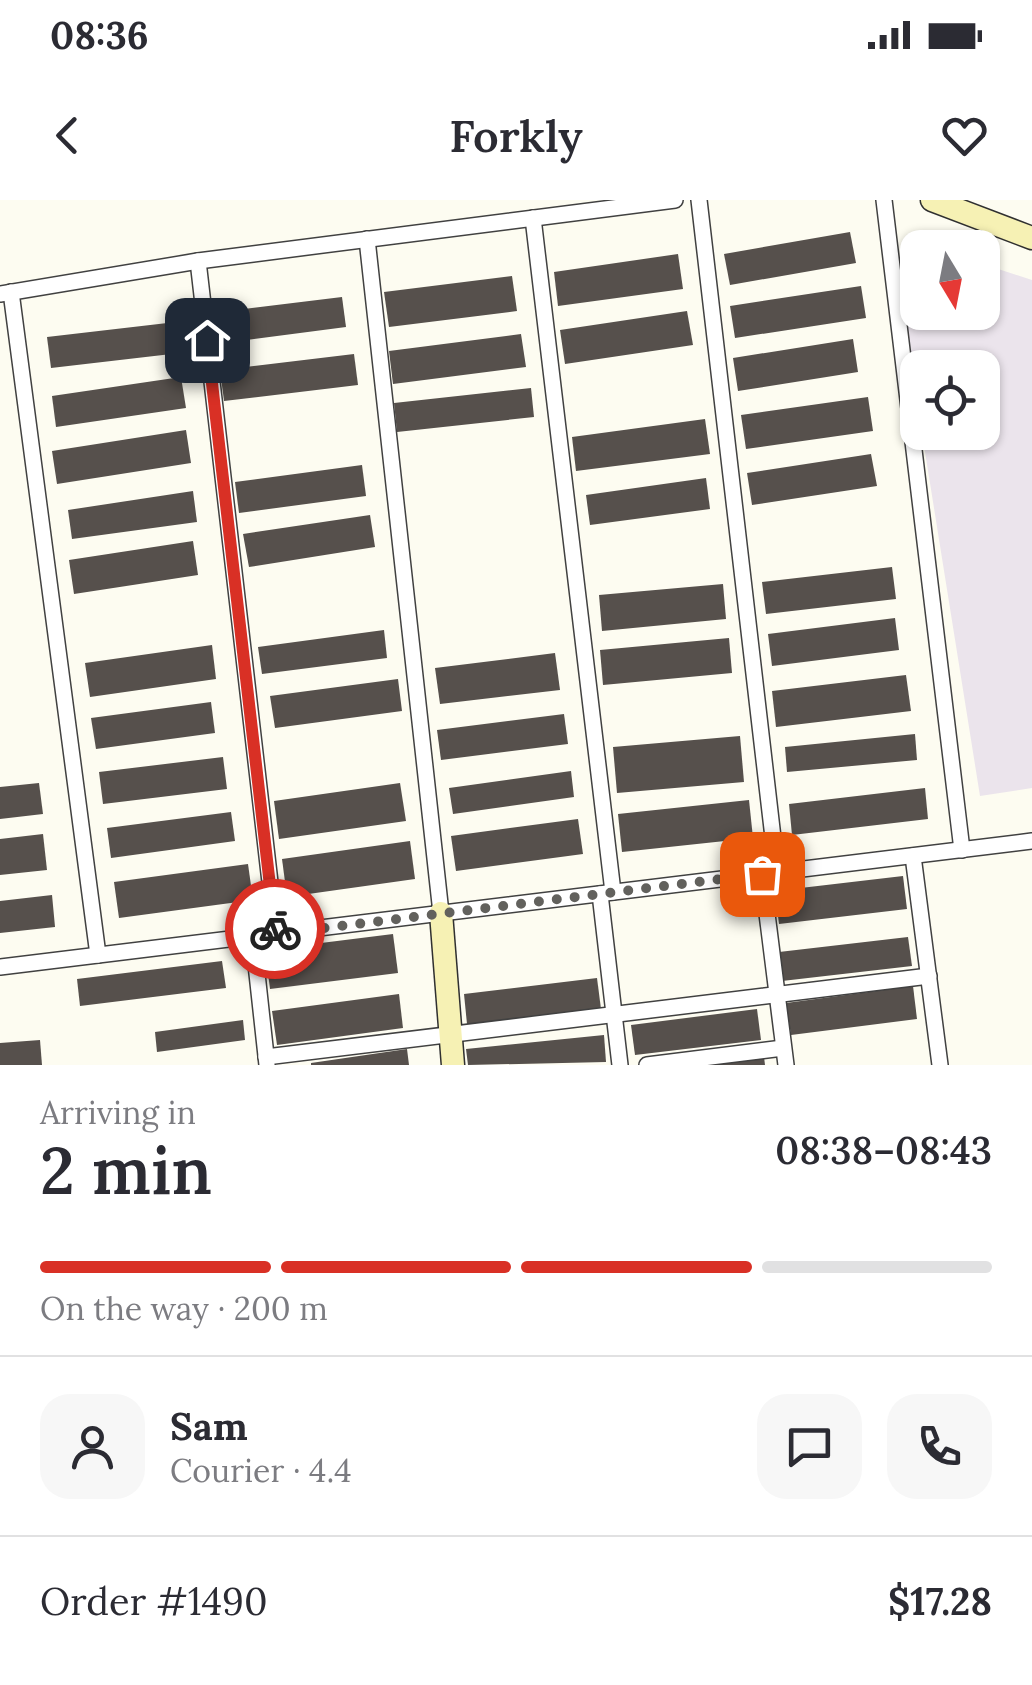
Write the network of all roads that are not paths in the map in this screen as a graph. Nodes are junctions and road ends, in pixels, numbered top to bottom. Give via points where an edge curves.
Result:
1 (675, 200) edge
2 (699, 200) edge
3 (884, 200) edge
4 (932, 200) edge
5 (532, 218) junction
6 (1032, 238) edge
7 (366, 239) junction
8 (198, 261) junction
9 (5, 293) edge
10 (1032, 841) edge
11 (962, 850) junction
12 (912, 856) junction
13 (769, 873) junction
14 (606, 893) junction
15 (441, 914) junction
16 (276, 934) junction
17 (252, 936) junction
18 (98, 955) junction
19 (0, 967) edge
20 (928, 976) junction
21 (776, 992) junction
22 (614, 1012) junction
23 (450, 1034) junction
24 (784, 1048) junction
25 (266, 1061) edge
26 (453, 1065) edge
27 (620, 1065) edge
28 (647, 1065) edge
29 (786, 1065) edge
30 (940, 1065) edge

1 - 5 street
2 - 13 street
3 - 11 street
4 - 6 street
5 - 7 street
5 - 14 street
7 - 8 street
7 - 15 street
8 - 9 street
8 - 16 street
9 - 18 street
10 - 11 street
11 - 12 street
12 - 13 street
12 - 20 street
13 - 14 street
13 - 21 street
14 - 15 street
14 - 22 street
15 - 16 street
15 - 23 street
16 - 17 street
17 - 18 street
17 - 25 street
18 - 19 street
20 - 21 street
20 - 30 street
21 - 22 street
21 - 24 street
22 - 23 street
22 - 27 street
23 - 25 street
23 - 26 street
24 - 28 street
24 - 29 street

